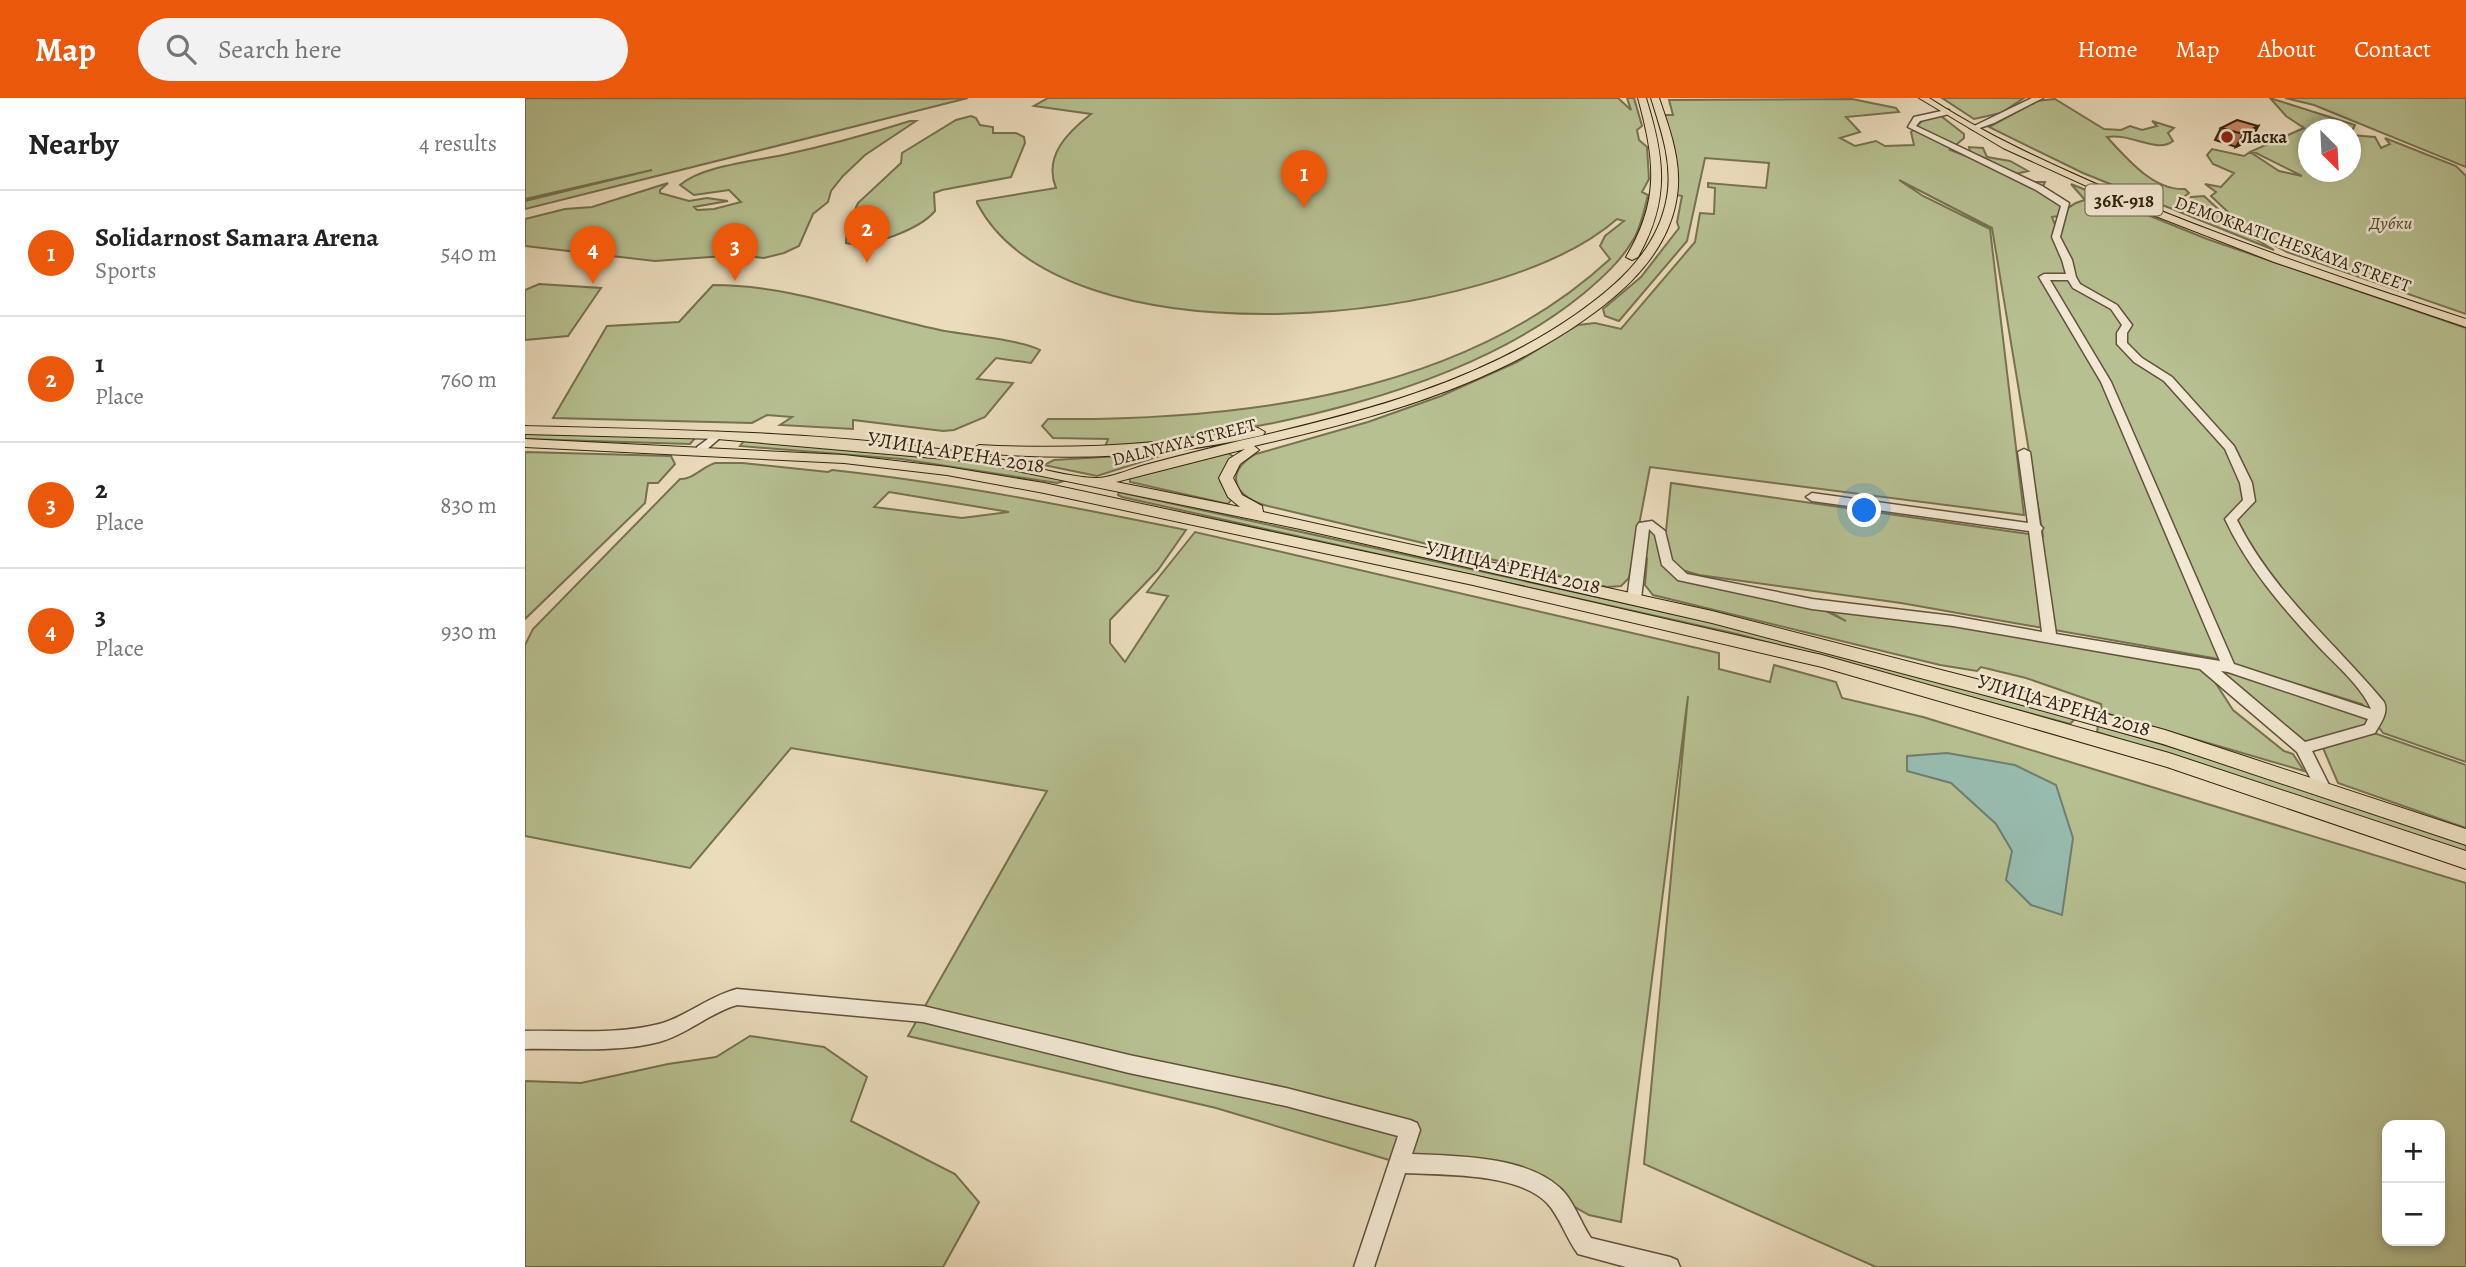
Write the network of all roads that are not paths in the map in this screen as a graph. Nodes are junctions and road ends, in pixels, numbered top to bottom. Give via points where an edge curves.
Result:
1 (1642, 98) edge
2 (1655, 98) edge
3 (1923, 98) edge
4 (2039, 98) edge
5 (1946, 112) junction
6 (1974, 128) junction
7 (1653, 136) junction
8 (1666, 136) junction
9 (1644, 249) junction
10 (2071, 277) junction
11 (2466, 323) edge
12 (1380, 412) junction
13 (1316, 420) junction
14 (525, 430) edge
15 (591, 430) junction
16 (717, 435) junction
17 (525, 443) edge
18 (701, 449) junction
19 (2024, 452) dead end
20 (1099, 482) junction
21 (1059, 491) junction
22 (1812, 497) dead end
23 (1107, 502) junction
24 (1300, 524) junction
25 (2037, 528) junction
26 (1633, 599) junction
27 (2050, 639) junction
28 (2204, 666) junction
29 (2229, 667) junction
30 (2377, 716) junction
31 (2303, 748) junction
32 (2322, 787) junction
33 (2466, 837) edge
34 (2466, 860) edge
35 (525, 1040) edge
36 (1399, 1163) junction
37 (1364, 1267) edge
38 (1670, 1267) edge

1 - 7 main road, DALNYAYA STREET
2 - 8 main road, DALNYAYA STREET
3 - 5 main road, DEMOKRATICHESKAYA STREET / 36К-918
4 - 6 street
5 - 6 main road, DEMOKRATICHESKAYA STREET / 36К-918
5 - 10 street via 1917,119 1912,127 2066,205 2057,219 2056,237
6 - 11 main road, DEMOKRATICHESKAYA STREET / 36К-918 via 2141,207 2269,257
7 - 8 main road
7 - 9 main road, DALNYAYA STREET via 1659,181
8 - 9 main road, DALNYAYA STREET via 1673,193 1663,228
9 - 12 main road, DALNYAYA STREET via 1633,273 1609,296 1535,348 1457,386
9 - 13 main road, DALNYAYA STREET via 1597,293 1509,351 1406,392
10 - 29 street via 2045,277 2106,382
10 - 30 street via 2076,285 2114,307 2127,325 2122,344 2168,379 2230,448 2249,501 2231,519 2236,533 2256,564 2372,696 2379,706
12 - 20 main road, DALNYAYA STREET
12 - 24 main road via 1256,448 1234,462 1226,478 1241,503
13 - 15 main road via 1174,446 1100,453 1023,452 731,431
13 - 20 main road, DALNYAYA STREET via 1133,466
14 - 15 main road, УЛИЦА АРЕНА 2018
15 - 16 main road, УЛИЦА АРЕНА 2018
16 - 18 street
16 - 20 main road, УЛИЦА АРЕНА 2018 via 969,457
17 - 18 main road, УЛИЦА АРЕНА 2018
18 - 21 main road, УЛИЦА АРЕНА 2018 via 870,461
19 - 25 street
20 - 21 main road
20 - 23 main road via 1097,489
20 - 24 main road, УЛИЦА АРЕНА 2018
21 - 23 main road, УЛИЦА АРЕНА 2018
22 - 25 street
23 - 34 main road, УЛИЦА АРЕНА 2018 via 1822,661 2169,760
24 - 26 main road, УЛИЦА АРЕНА 2018
25 - 27 street
26 - 27 street via 1643,526 1652,525 1661,534 1667,562 1683,578 1812,604 1953,621
26 - 32 main road, УЛИЦА АРЕНА 2018 via 2084,714
27 - 28 street
28 - 29 street
28 - 31 street
29 - 30 street
30 - 31 street via 2371,729
31 - 32 street
32 - 33 main road, УЛИЦА АРЕНА 2018
35 - 36 street via 659,1033 722,1000 737,998 923,1014 1410,1130
36 - 37 street
36 - 38 street via 1484,1168 1543,1188 1555,1196 1585,1247

